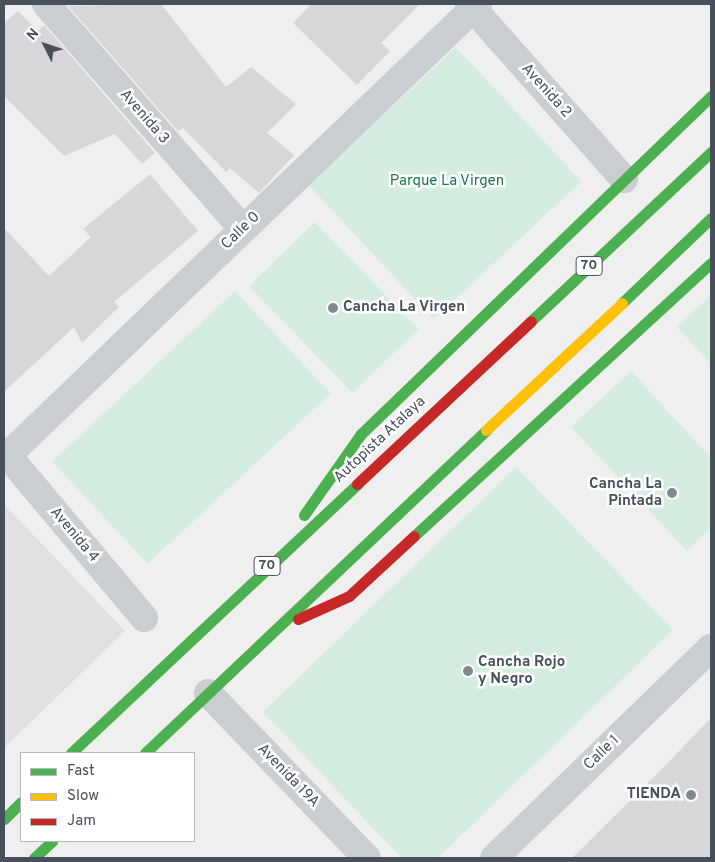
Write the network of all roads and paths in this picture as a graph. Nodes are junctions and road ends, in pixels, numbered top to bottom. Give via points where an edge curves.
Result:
1 (46, 4) edge
2 (473, 5) edge
3 (711, 96) edge
4 (711, 152) edge
5 (624, 179) junction
6 (711, 218) edge
7 (243, 229) junction
8 (711, 262) edge
9 (5, 455) edge
10 (261, 572) junction
11 (144, 618) dead end
12 (278, 628) junction
13 (708, 657) edge
14 (208, 693) junction
15 (72, 752) edge
16 (146, 752) edge
17 (20, 803) edge
18 (4, 819) edge
19 (51, 842) edge
20 (34, 858) edge
21 (367, 858) edge
22 (494, 858) edge

1 - 7 street, Avenida 3
2 - 5 street, Avenida 2
2 - 7 street, Calle 0
3 - 5 main road
4 - 10 main road, Autopista Atalaya / 70
5 - 10 main road via 361,434
6 - 12 main road
7 - 9 street, Calle 0
8 - 12 main road via 349,596
9 - 11 street, Avenida 4
10 - 15 main road, Autopista Atalaya / 70
12 - 14 main road
13 - 22 street, Calle 1
14 - 16 main road
14 - 21 street, Avenida 19A
17 - 18 main road
19 - 20 main road

